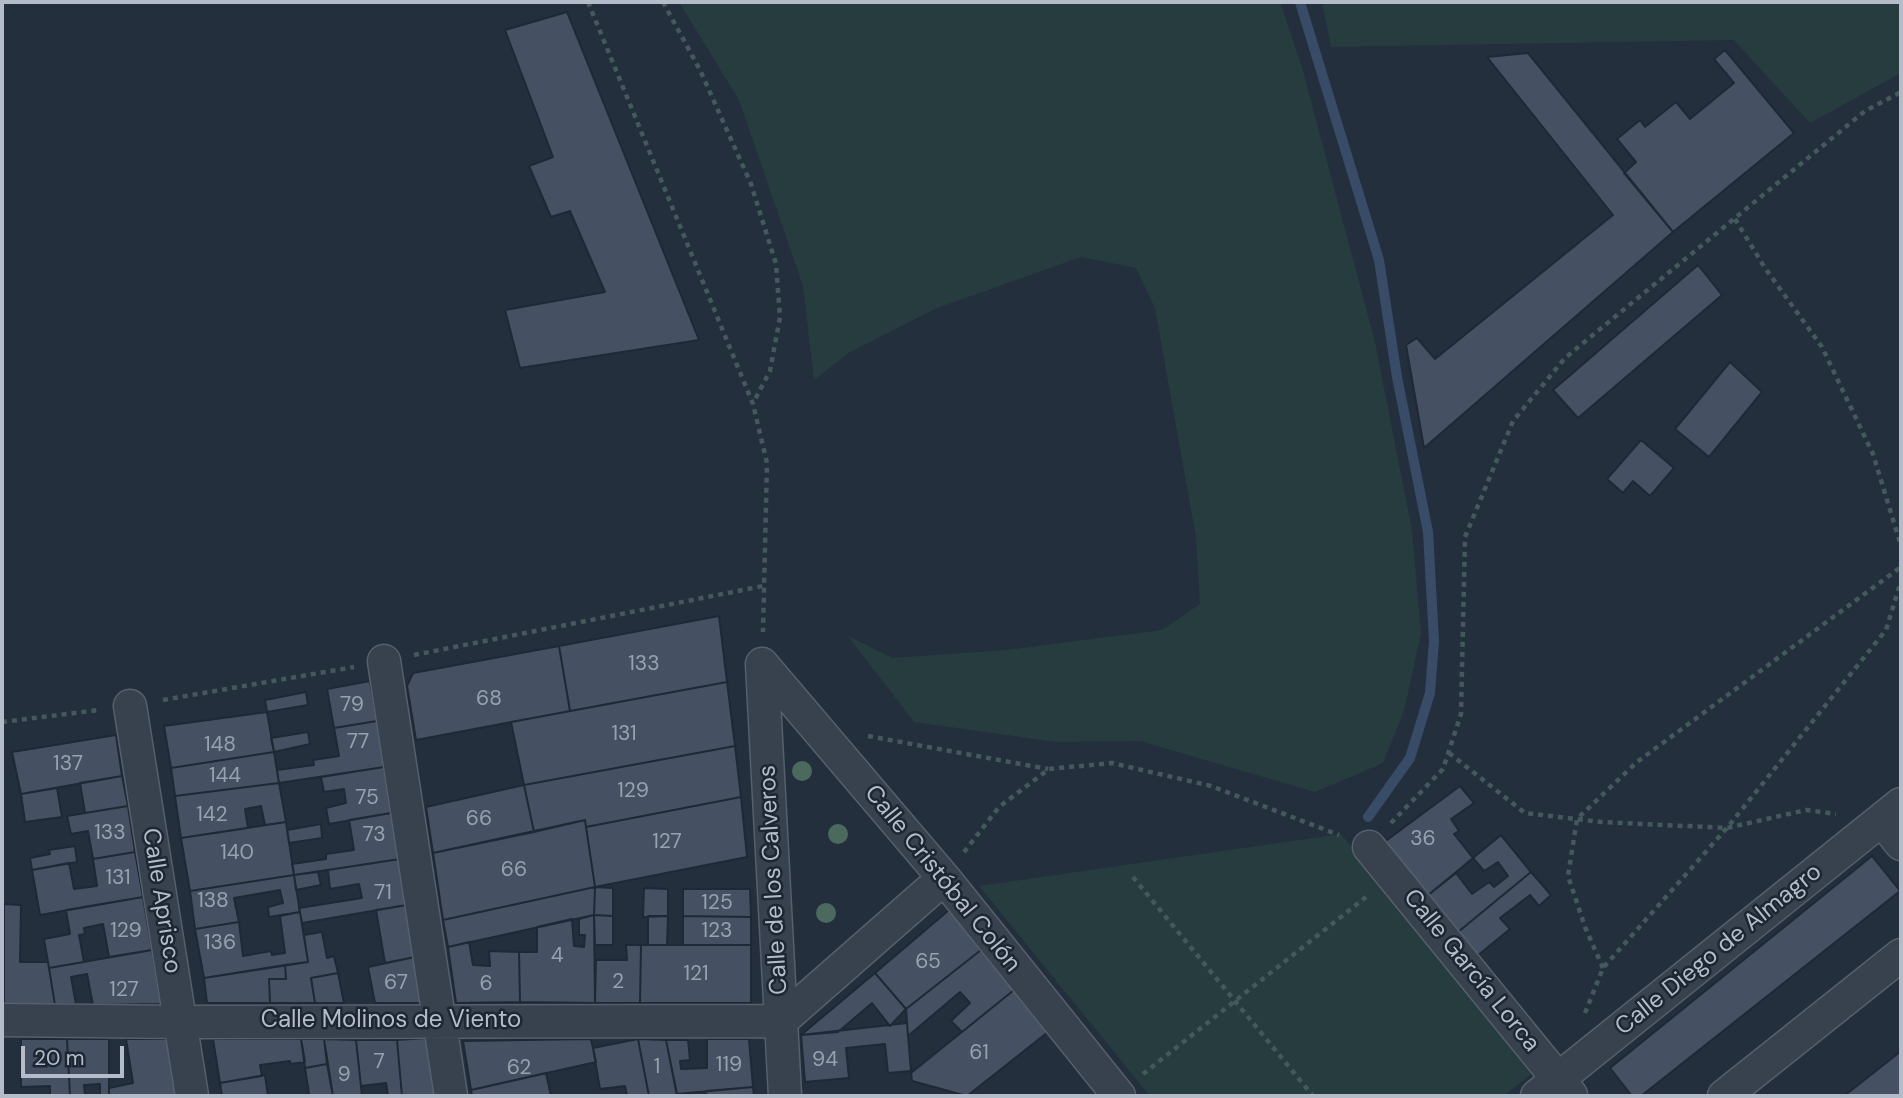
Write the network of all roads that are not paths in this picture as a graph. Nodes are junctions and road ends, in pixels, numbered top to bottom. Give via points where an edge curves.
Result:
1 (384, 661) dead end
2 (762, 664) joint
3 (130, 706) dead end
4 (1895, 823) edge
5 (1369, 846) road end
6 (944, 878) junction
7 (1901, 954) edge
8 (2, 1020) edge
9 (440, 1021) junction
10 (781, 1021) junction
11 (180, 1022) junction
12 (1556, 1090) edge
13 (1118, 1095) edge
14 (192, 1096) edge
15 (452, 1096) edge
16 (785, 1096) edge
17 (1724, 1096) edge

1 - 9 street
2 - 6 street, Calle Cristóbal Colón
2 - 10 street, Calle de los Calveros
3 - 11 street, Calle Aprisco
4 - 12 street, Calle Diego de Almagro
5 - 12 street, Calle García Lorca
6 - 10 street
6 - 13 street, Calle Cristóbal Colón
7 - 17 street
8 - 11 street, Calle Molinos de Viento
9 - 10 street, Calle Molinos de Viento
9 - 11 street, Calle Molinos de Viento
9 - 15 street
10 - 16 street, Calle de los Calveros
11 - 14 street, Calle Aprisco

